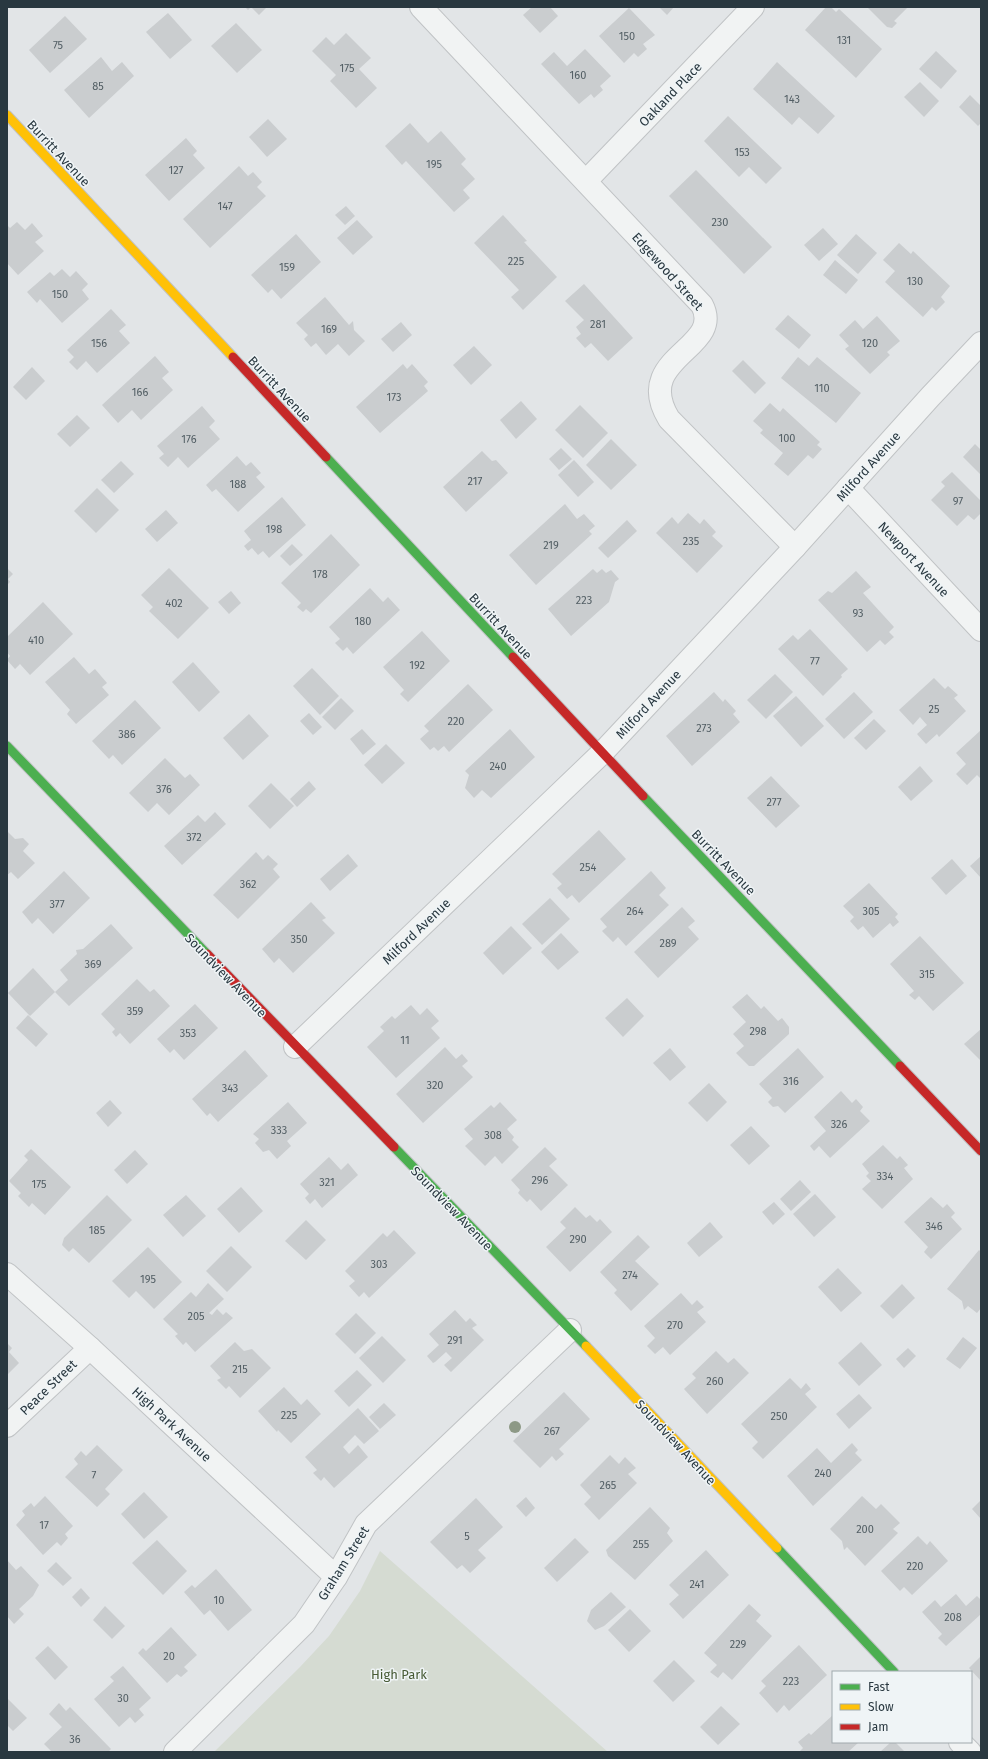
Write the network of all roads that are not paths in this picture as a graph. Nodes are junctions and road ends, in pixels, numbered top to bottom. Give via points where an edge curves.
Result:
1 (421, 7) edge
2 (753, 7) edge
3 (7, 116) edge
4 (586, 181) junction
5 (981, 343) edge
6 (848, 488) junction
7 (795, 547) junction
8 (981, 630) edge
9 (7, 746) edge
10 (602, 753) junction
11 (295, 1047) junction
12 (981, 1151) edge
13 (7, 1274) edge
14 (570, 1330) junction
15 (90, 1348) junction
16 (7, 1426) edge
17 (336, 1577) junction
18 (893, 1671) edge
19 (961, 1743) edge
20 (175, 1752) edge
21 (970, 1752) edge

1 - 4 street, Edgewood Street
2 - 4 street, Oakland Place
3 - 10 street, Burritt Avenue
4 - 7 street, Edgewood Street via 702,304 705,312 704,326 698,336 661,379 658,394 662,407 669,419
5 - 6 street, Milford Avenue
6 - 7 street, Milford Avenue
6 - 8 street, Newport Avenue
7 - 10 street, Milford Avenue
9 - 11 street, Soundview Avenue
10 - 11 street, Milford Avenue
10 - 12 street, Burritt Avenue
11 - 14 street, Soundview Avenue
13 - 15 street, High Park Avenue
14 - 17 street, Graham Street via 366,1524
14 - 18 street, Soundview Avenue
15 - 16 street, Peace Street
15 - 17 street, High Park Avenue
17 - 20 street, Graham Street via 304,1624
19 - 21 street

